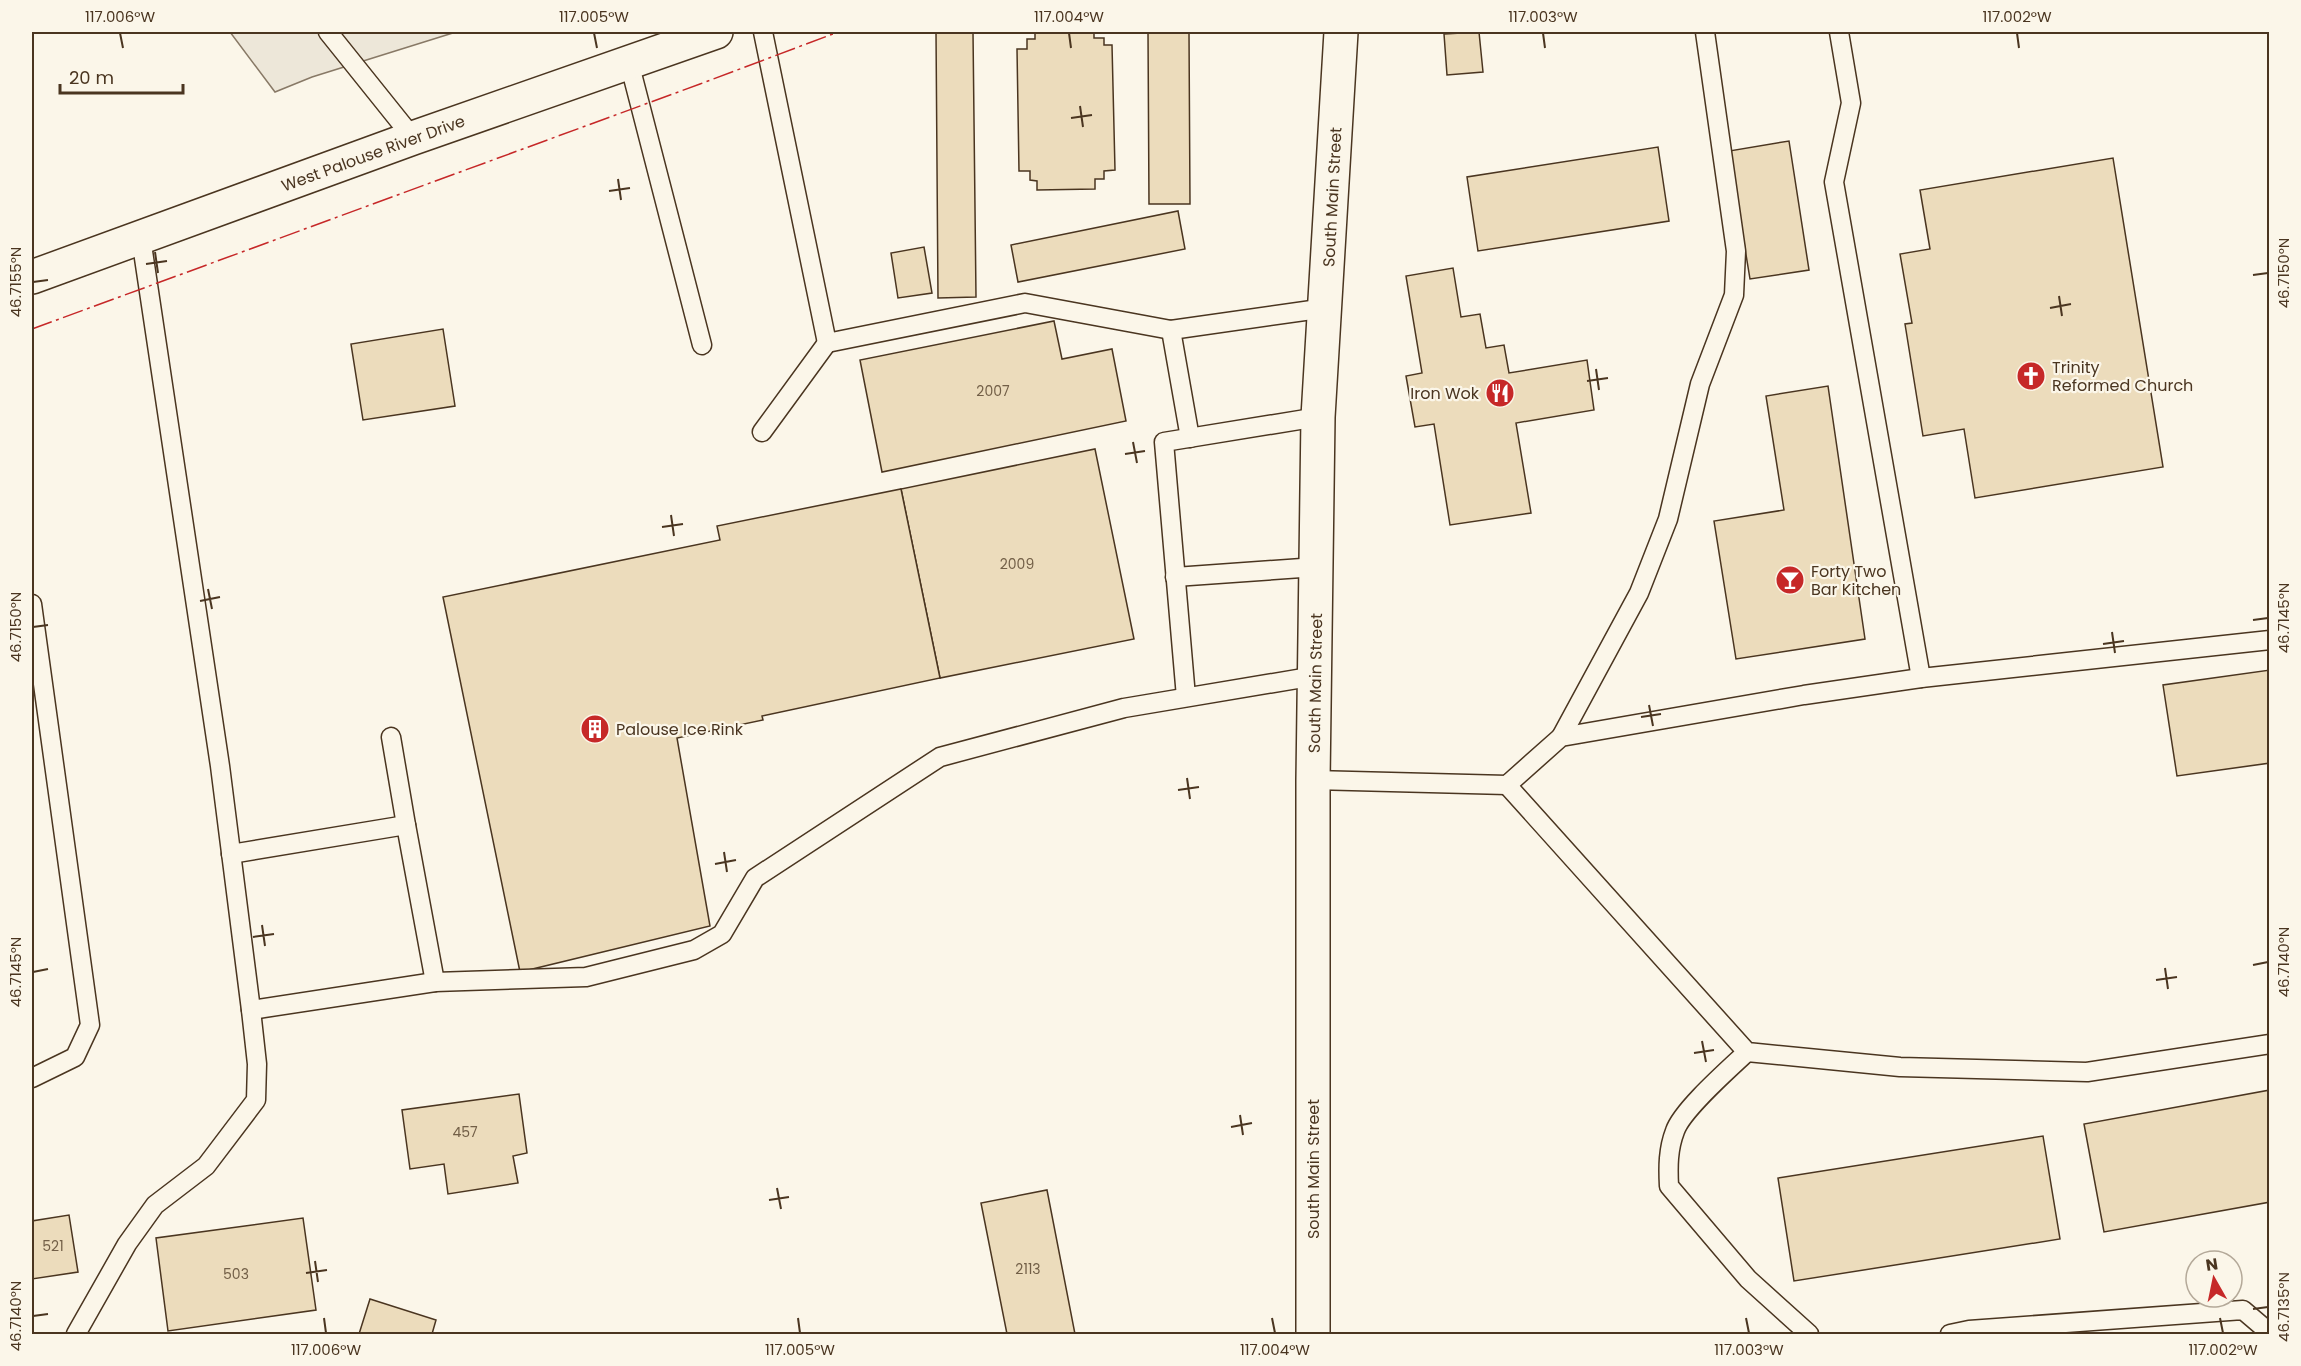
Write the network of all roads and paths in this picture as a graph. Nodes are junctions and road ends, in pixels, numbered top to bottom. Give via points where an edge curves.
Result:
1 (328, 32) edge
2 (716, 32) edge
3 (763, 32) edge
4 (1341, 32) edge
5 (1705, 32) edge
6 (1839, 32) edge
7 (630, 62) junction
8 (413, 138) junction
9 (141, 238) junction
10 (32, 277) edge
11 (1326, 308) junction
12 (1171, 330) junction
13 (827, 343) junction
14 (702, 345) dead end
15 (1318, 417) junction
16 (762, 432) dead end
17 (1190, 438) junction
18 (1316, 567) junction
19 (1175, 577) junction
20 (32, 604) edge
21 (2270, 640) edge
22 (1315, 676) junction
23 (1921, 678) junction
24 (1186, 698) junction
25 (1561, 736) junction
26 (391, 737) dead end
27 (1313, 780) junction
28 (1507, 785) junction
29 (406, 825) junction
30 (231, 854) junction
31 (435, 982) junction
32 (251, 1010) junction
33 (2270, 1044) edge
34 (1747, 1052) junction
35 (32, 1078) edge
36 (2270, 1333) edge
37 (76, 1335) edge
38 (1313, 1335) edge
39 (1809, 1335) edge
40 (1950, 1335) edge

1 - 8 lane
2 - 7 main road, West Palouse River Drive
3 - 13 lane
4 - 11 main road, South Main Street
5 - 25 lane via 1736,250 1734,295 1700,384 1668,519 1639,593
6 - 23 lane via 1851,103 1834,183
7 - 8 main road, West Palouse River Drive
7 - 14 lane
8 - 9 main road, West Palouse River Drive
9 - 10 main road, West Palouse River Drive
9 - 30 lane
11 - 12 lane
11 - 15 main road, South Main Street
12 - 13 lane via 1025,303
12 - 17 lane
13 - 16 lane
15 - 17 lane
15 - 18 main road, South Main Street
17 - 19 lane via 1164,442
18 - 19 lane
18 - 22 main road, South Main Street
19 - 24 lane
20 - 35 lane via 90,1025 75,1057
21 - 23 lane
22 - 24 lane
22 - 27 main road, South Main Street
23 - 25 lane
24 - 31 lane via 1124,708 940,757 755,878 722,934 694,950 586,976
25 - 28 lane
26 - 29 lane
27 - 28 lane
27 - 38 main road, South Main Street
28 - 34 lane
29 - 30 lane
29 - 31 lane
30 - 32 lane
31 - 32 lane
32 - 37 lane via 256,1100 206,1166 155,1205 127,1244
33 - 34 lane via 2087,1072 1900,1067
34 - 39 lane via 1701,1096 1676,1129 1668,1158 1669,1186 1748,1279
36 - 40 lane via 2243,1310 1969,1330

